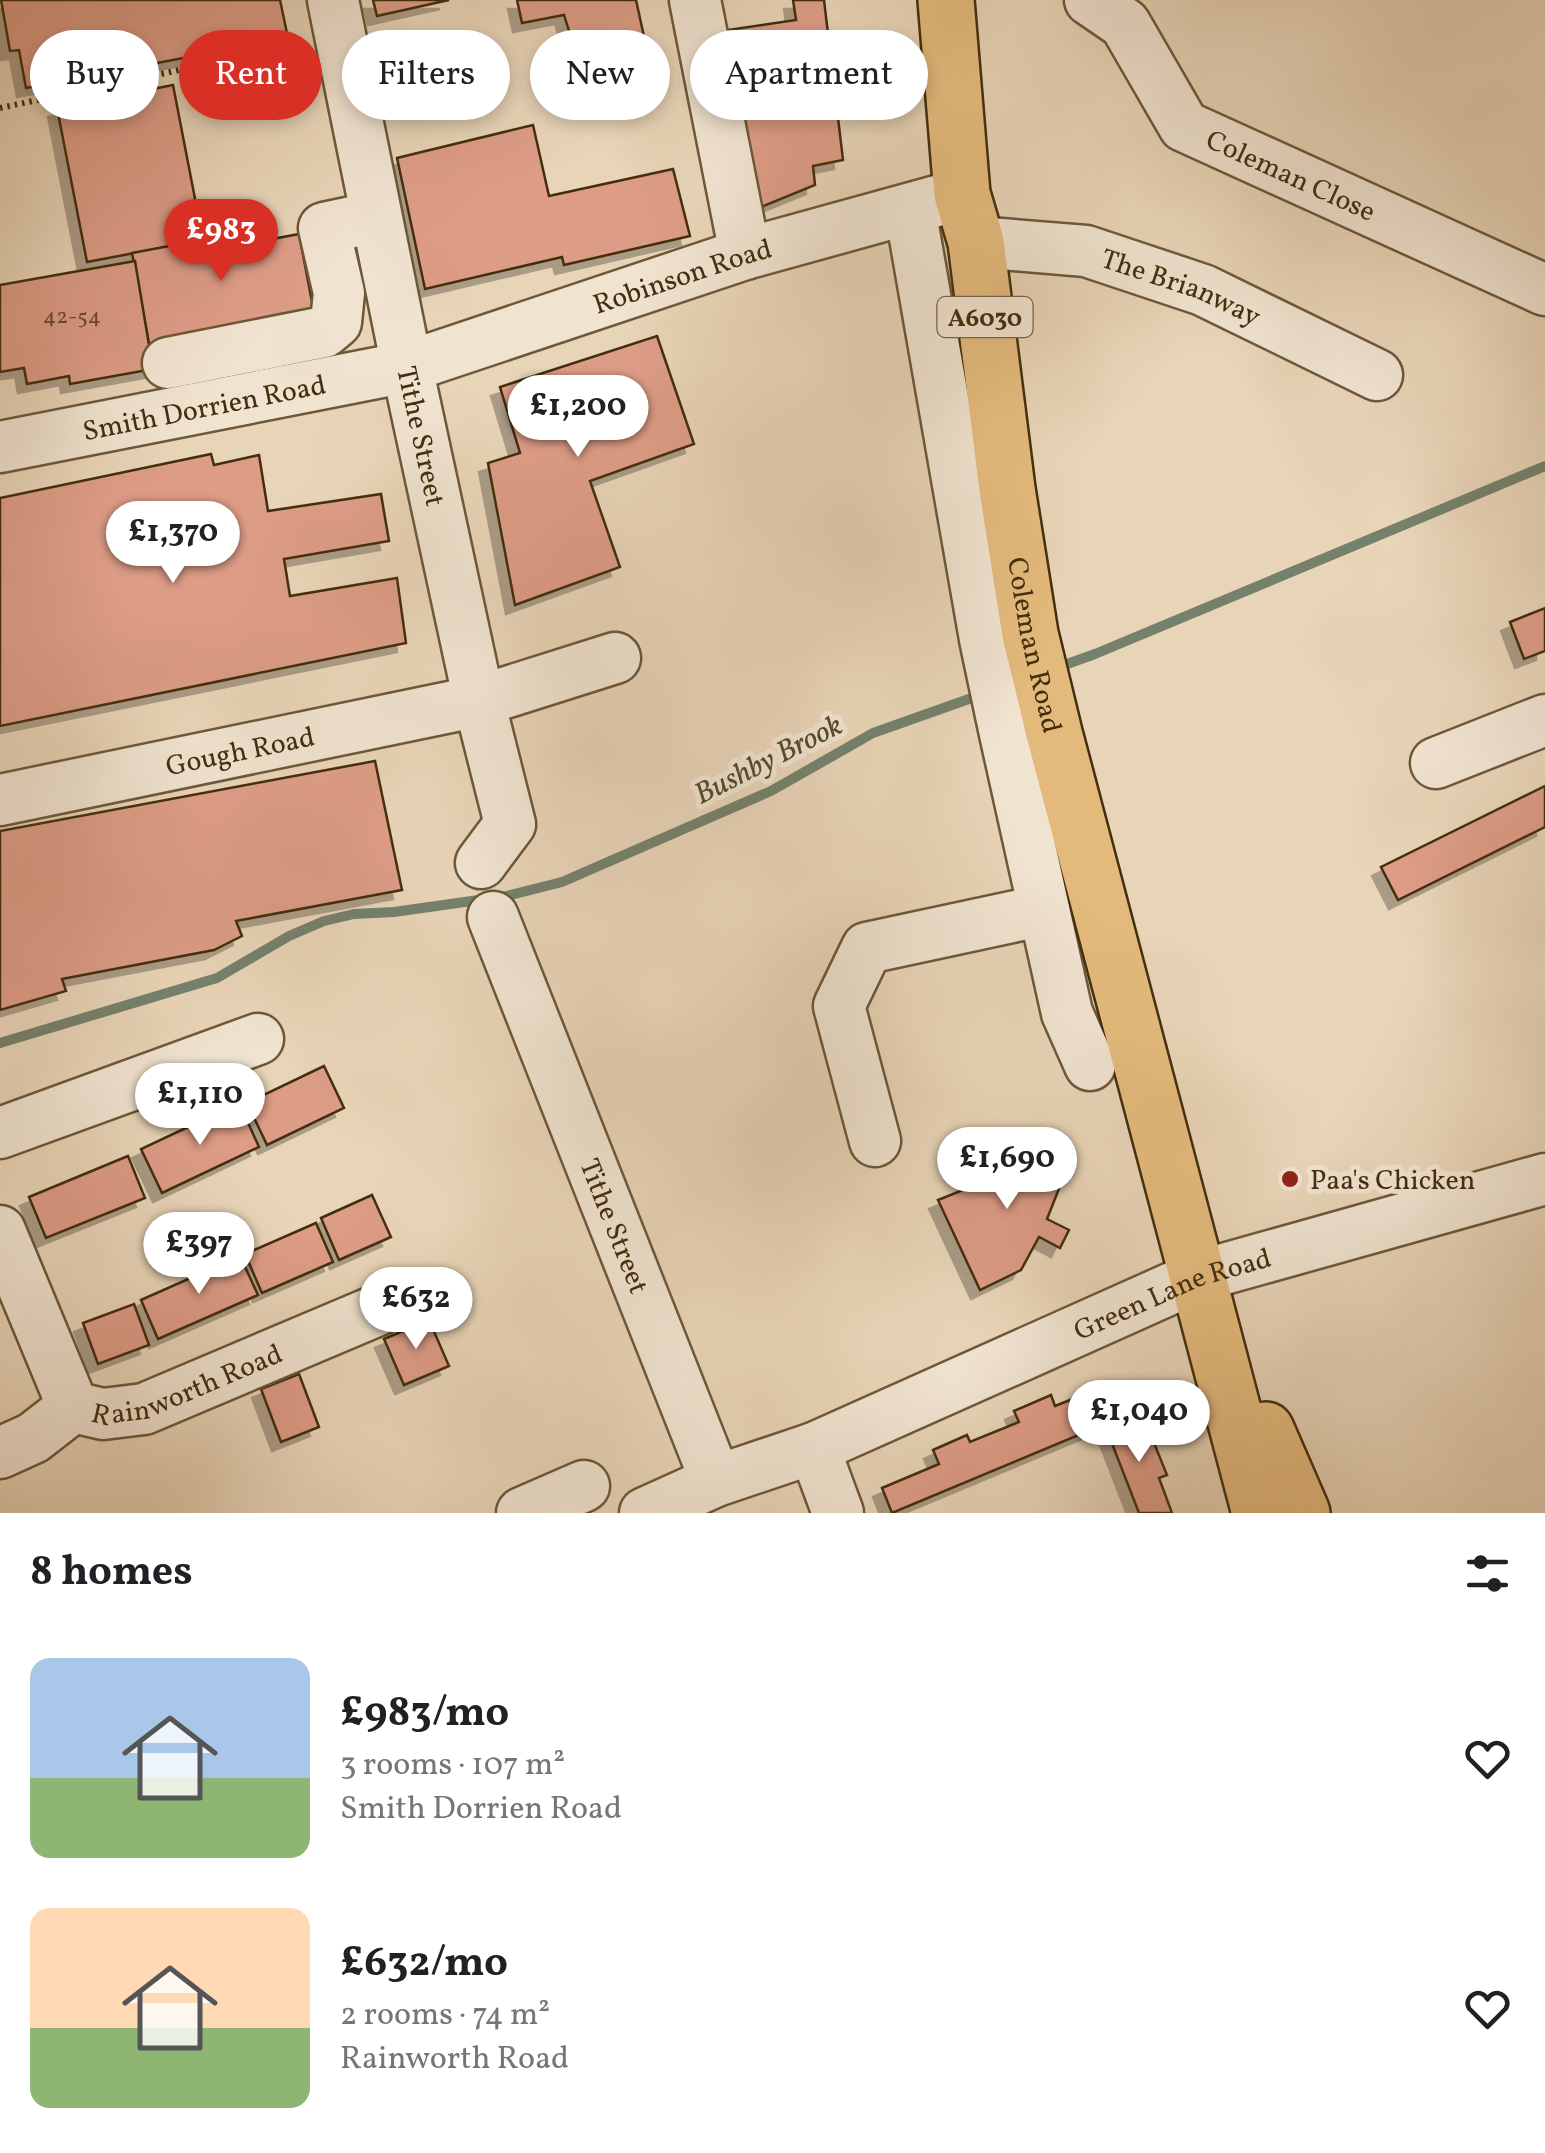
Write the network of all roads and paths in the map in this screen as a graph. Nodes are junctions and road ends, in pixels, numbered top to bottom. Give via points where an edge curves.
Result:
1 (695, 0) edge
2 (946, 0) edge
3 (1090, 0) edge
4 (336, 18) edge
5 (0, 108) edge
6 (910, 209) junction
7 (376, 217) junction
8 (968, 218) junction
9 (745, 254) junction
10 (1545, 290) edge
11 (168, 364) dead end
12 (407, 367) junction
13 (1377, 375) dead end
14 (0, 447) edge
15 (1008, 636) junction
16 (615, 658) dead end
17 (478, 700) junction
18 (1545, 720) edge
19 (1029, 731) junction
20 (1436, 763) dead end
21 (0, 800) edge
22 (480, 863) dead end
23 (1044, 910) junction
24 (494, 917) dead end
25 (258, 1040) dead end
26 (1090, 1065) dead end
27 (0, 1133) edge
28 (875, 1141) dead end
29 (1545, 1179) edge
30 (0, 1231) edge
31 (1198, 1276) junction
32 (378, 1310) dead end
33 (74, 1406) junction
34 (814, 1448) junction
35 (0, 1453) edge
36 (716, 1481) junction
37 (584, 1486) dead end
38 (522, 1513) edge
39 (645, 1513) edge
40 (838, 1513) edge
41 (1260, 1513) edge
42 (1302, 1513) edge

1 - 9 street
2 - 8 highway, Coleman Road / A6030
3 - 10 street, Coleman Close via 1125,24 1184,126
4 - 5 path
4 - 7 street, Tithe Street
6 - 8 street, Robinson Road
6 - 9 street, Robinson Road
6 - 15 street
7 - 11 street via 324,228 339,293 336,322 324,332
7 - 12 street, Tithe Street
8 - 13 street, The Brianway via 1203,290
8 - 15 highway, Coleman Road / A6030 via 1007,489
9 - 12 street, Robinson Road
12 - 14 street, Smith Dorrien Road
12 - 17 street, Tithe Street
15 - 19 highway, Coleman Road / A6030
16 - 17 street, Gough Road
17 - 21 street, Gough Road
17 - 22 street, Tithe Street via 510,824
18 - 20 street
19 - 23 street
19 - 31 highway, Coleman Road / A6030
23 - 26 street via 1067,1013
23 - 28 street via 867,948 839,1006
24 - 36 street, Tithe Street
25 - 27 street
29 - 31 street, Green Lane Road
30 - 33 street
31 - 34 street, Green Lane Road
31 - 41 highway, Coleman Road / A6030
31 - 42 highway, Coleman Road / A6030
32 - 33 street, Rainworth Road via 144,1410 103,1414
33 - 35 street, Rainworth Road via 33,1438
34 - 36 street, Green Lane Road
34 - 40 street
36 - 39 street, Green Lane Road
37 - 38 street

